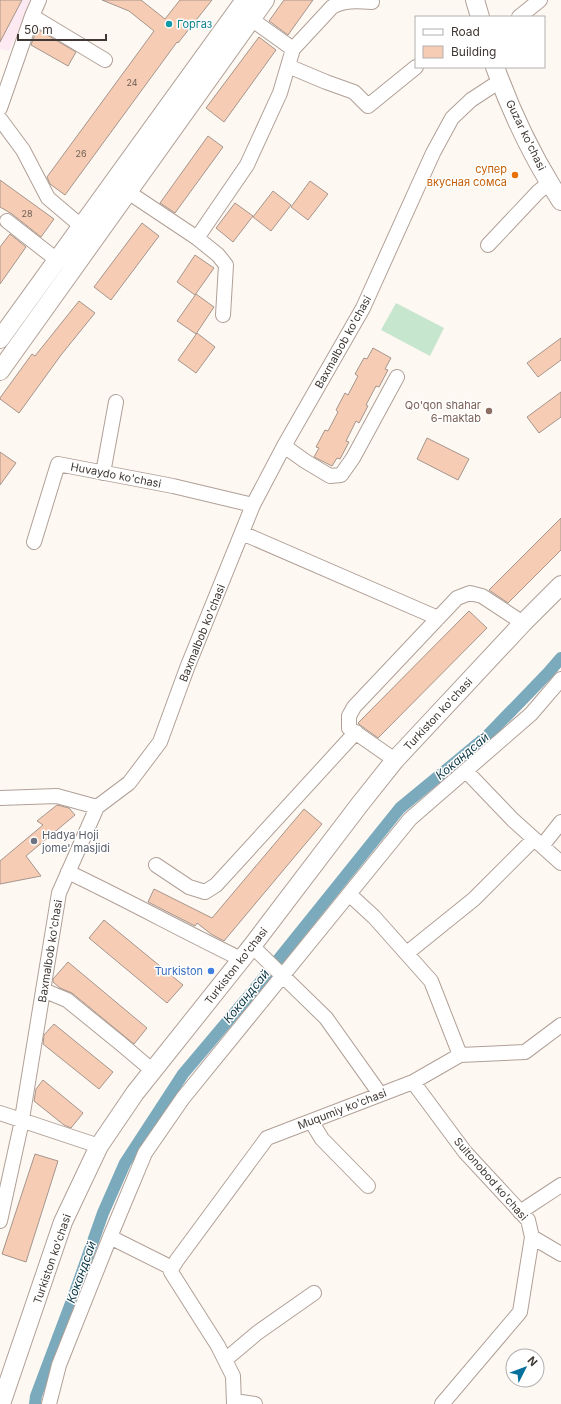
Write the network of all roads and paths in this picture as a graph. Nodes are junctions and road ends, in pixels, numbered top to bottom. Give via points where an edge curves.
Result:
1 (39, 0) edge
2 (245, 0) edge
3 (265, 0) edge
4 (475, 0) edge
5 (540, 0) edge
6 (372, 2) dead end
7 (32, 16) junction
8 (480, 16) edge
9 (520, 16) edge
10 (251, 19) junction
11 (293, 49) junction
12 (105, 60) dead end
13 (288, 66) junction
14 (415, 68) edge
15 (497, 74) edge
16 (0, 108) edge
17 (0, 119) edge
18 (549, 183) junction
19 (128, 192) junction
20 (561, 201) edge
21 (7, 220) dead end
22 (81, 226) junction
23 (197, 238) junction
24 (488, 245) dead end
25 (57, 260) junction
26 (222, 315) dead end
27 (0, 339) edge
28 (0, 371) edge
29 (398, 376) dead end
30 (116, 402) dead end
31 (284, 446) junction
32 (104, 473) junction
33 (253, 505) junction
34 (242, 533) junction
35 (34, 542) dead end
36 (561, 585) edge
37 (438, 618) junction
38 (523, 623) junction
39 (561, 679) edge
40 (556, 696) edge
41 (356, 732) junction
42 (395, 760) junction
43 (466, 771) junction
44 (0, 798) edge
45 (97, 807) junction
46 (561, 822) edge
47 (538, 843) junction
48 (561, 863) edge
49 (156, 865) dead end
50 (68, 872) junction
51 (349, 894) junction
52 (407, 953) junction
53 (252, 955) junction
54 (283, 976) junction
55 (43, 990) junction
56 (561, 1025) edge
57 (460, 1055) junction
58 (153, 1070) junction
59 (413, 1082) junction
60 (380, 1094) junction
61 (0, 1113) edge
62 (21, 1120) junction
63 (311, 1121) junction
64 (99, 1146) junction
65 (5, 1170) edge
66 (561, 1185) edge
67 (368, 1186) dead end
68 (520, 1212) junction
69 (0, 1221) edge
70 (110, 1237) junction
71 (532, 1237) junction
72 (561, 1254) edge
73 (172, 1268) junction
74 (314, 1293) dead end
75 (225, 1360) junction
76 (234, 1402) edge
77 (1, 1404) edge
78 (50, 1404) edge
79 (255, 1404) edge
80 (442, 1404) edge

1 - 7 street
2 - 22 main road
3 - 10 main road
4 - 8 main road
5 - 9 street
6 - 11 street via 337,2
7 - 12 street
7 - 16 street
10 - 11 street
10 - 19 main road
11 - 13 street
13 - 14 street via 354,92 368,106
13 - 23 street via 280,93 246,165
15 - 18 main road, Guzar ko'chasi via 527,142
15 - 31 street, Baxmalbob ko'chasi via 452,118 363,308
17 - 22 street via 23,150 48,198
18 - 20 main road, Guzar ko'chasi
18 - 24 street
19 - 23 street
19 - 28 main road
21 - 25 street
22 - 25 main road
23 - 26 street via 226,265
25 - 27 main road
29 - 31 street via 341,475 330,476
30 - 32 street
31 - 33 street, Baxmalbob ko'chasi
32 - 33 street, Huvaydo ko'chasi
32 - 35 street, Huvaydo ko'chasi via 58,464
33 - 34 street, Baxmalbob ko'chasi
34 - 37 street
34 - 45 street, Baxmalbob ko'chasi via 160,742 129,783
36 - 38 main road, Turkiston ko'chasi
37 - 38 street via 457,598 470,593 482,596
37 - 41 street via 354,707 349,716 350,728
38 - 42 main road, Turkiston ko'chasi
39 - 40 street
40 - 43 street via 531,714
41 - 42 street
41 - 49 street via 216,885 205,892 189,887
42 - 53 main road, Turkiston ko'chasi via 360,804
43 - 47 street
43 - 51 street via 410,819
44 - 45 street via 57,796
45 - 50 street, Baxmalbob ko'chasi
46 - 47 street
47 - 48 street
47 - 52 street
50 - 53 street via 178,928
50 - 55 street, Baxmalbob ko'chasi via 59,892
51 - 52 street
51 - 54 street
52 - 57 street via 431,981
53 - 54 street
53 - 58 main road, Turkiston ko'chasi
54 - 60 street via 326,1018
54 - 70 street via 183,1098 145,1153
55 - 58 street via 67,1000
55 - 62 street, Baxmalbob ko'chasi
56 - 57 street, Muqumiy ko'chasi via 525,1052
57 - 59 street, Muqumiy ko'chasi
58 - 64 main road, Turkiston ko'chasi
59 - 60 street, Muqumiy ko'chasi
59 - 68 street, Sultonobod ko'chasi via 465,1152
60 - 63 street, Muqumiy ko'chasi
61 - 62 street
62 - 64 street
62 - 65 street, Baxmalbob ko'chasi
63 - 67 street via 322,1139
63 - 73 street, Muqumiy ko'chasi via 267,1138
64 - 77 main road, Turkiston ko'chasi via 63,1222
65 - 69 street, Baxmalbob ko'chasi
66 - 68 street
68 - 71 street, Sultonobod ko'chasi via 528,1220
70 - 73 street
70 - 78 street via 59,1365
71 - 72 street
71 - 80 street, Sultonobod ko'chasi via 520,1312
73 - 75 street via 171,1272
74 - 75 street via 257,1333
75 - 76 street via 233,1376
76 - 79 street

